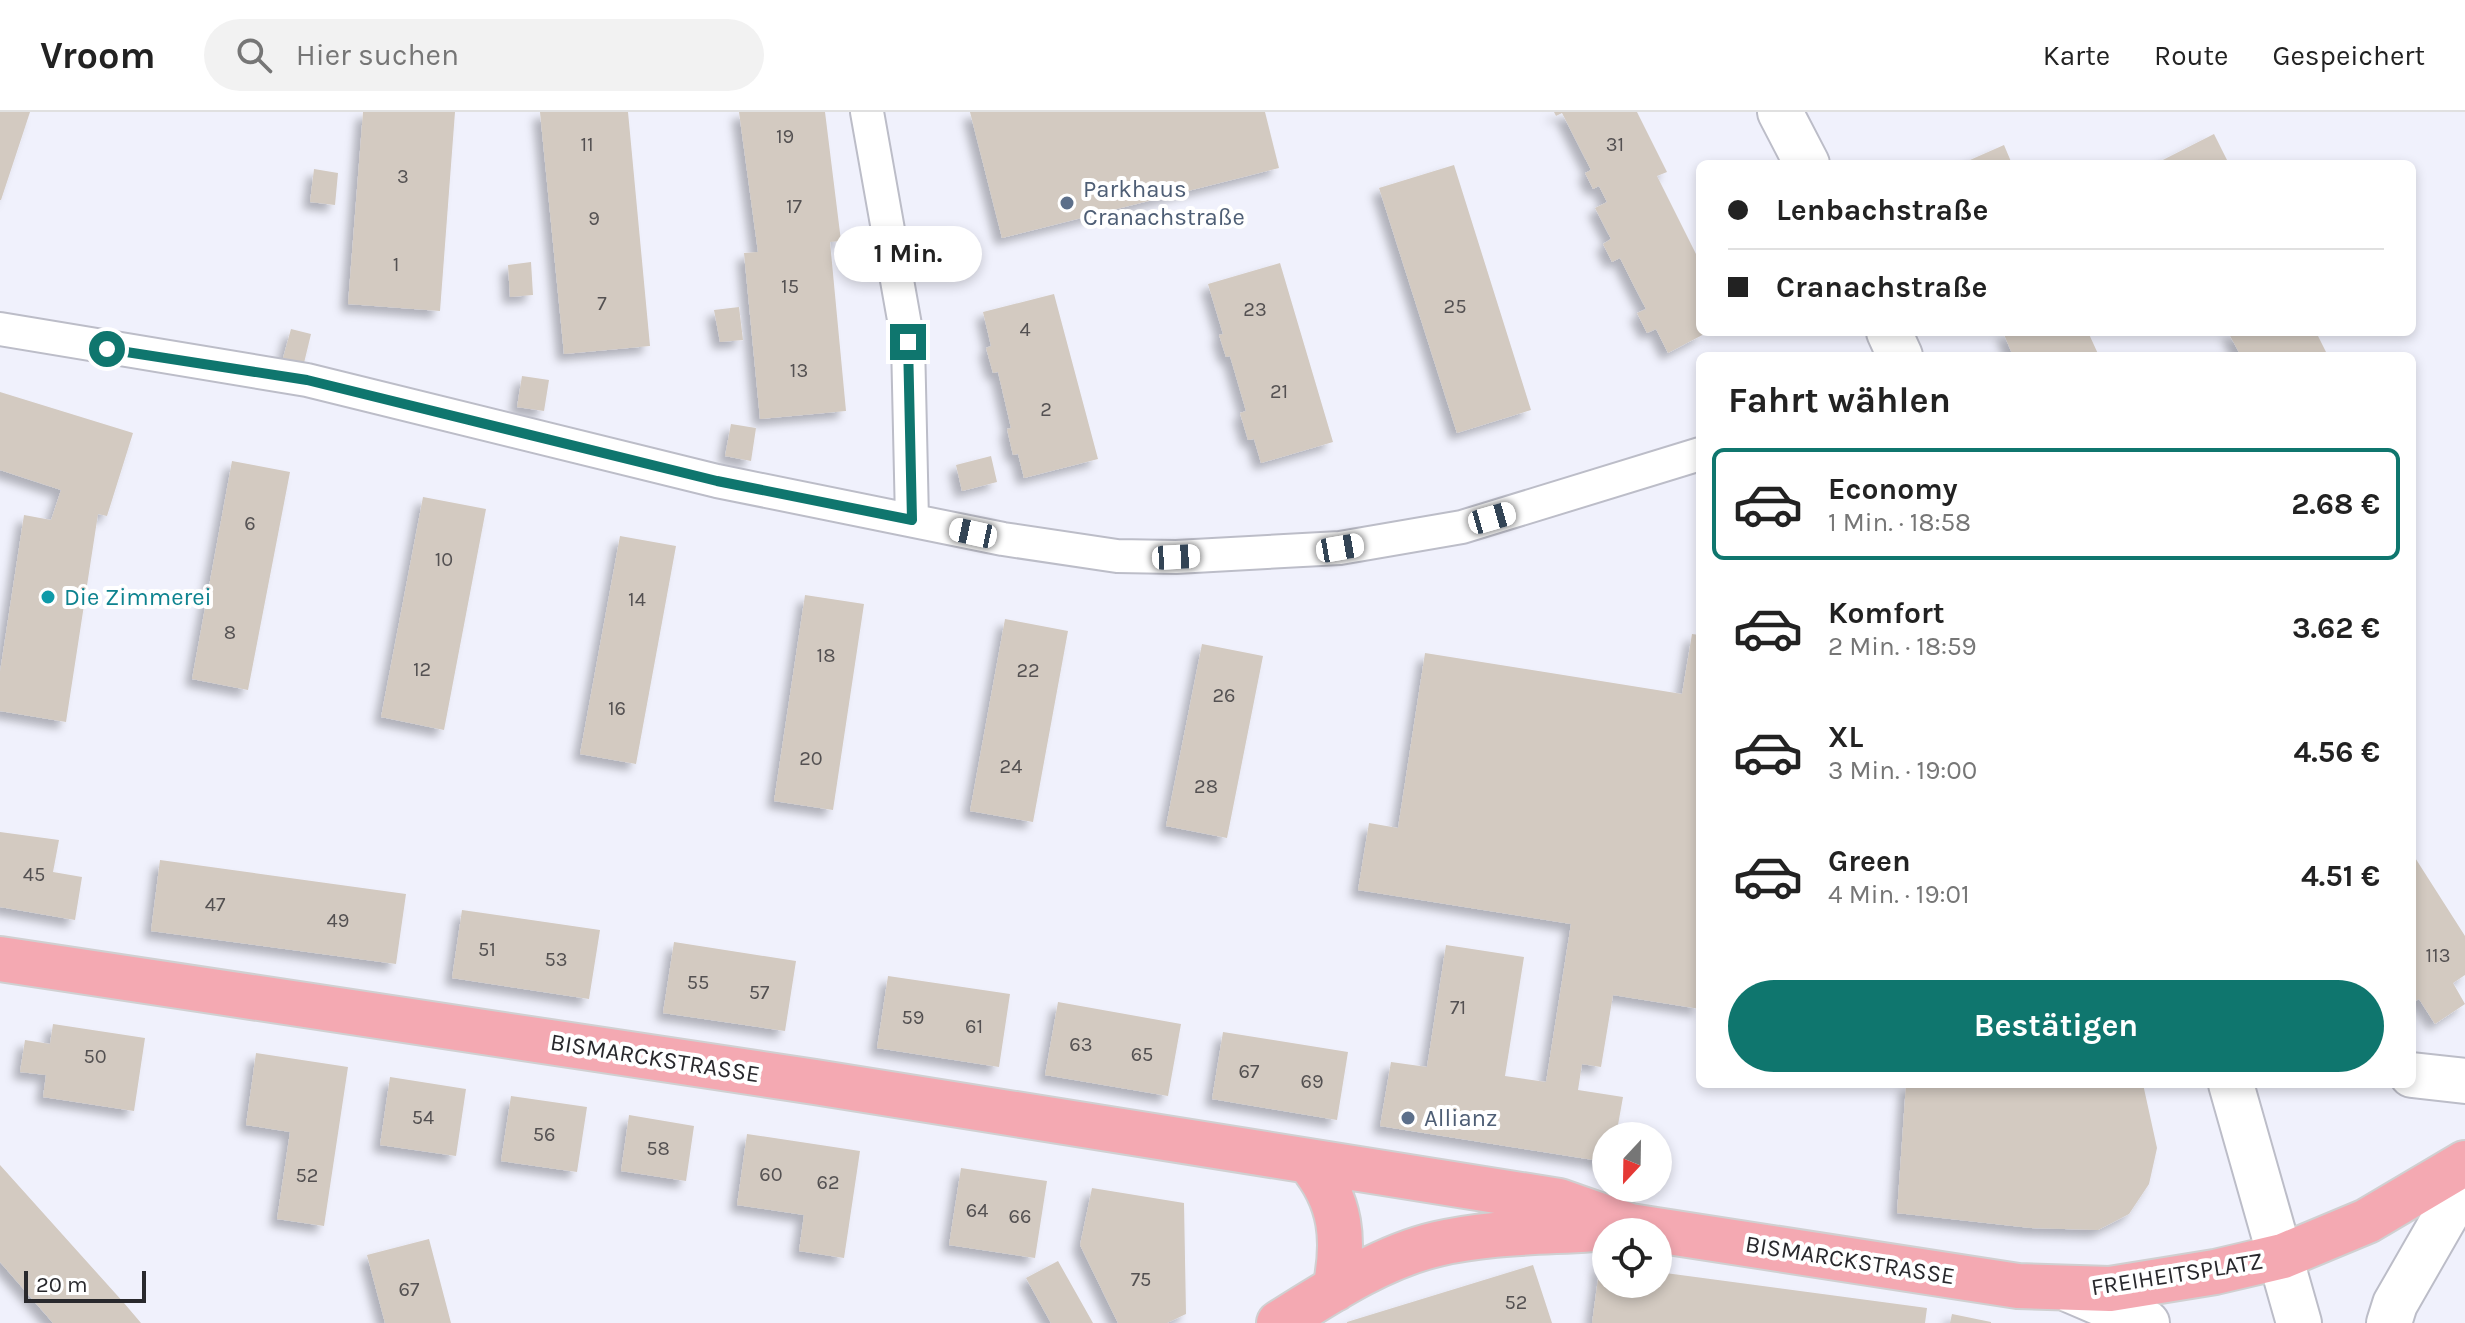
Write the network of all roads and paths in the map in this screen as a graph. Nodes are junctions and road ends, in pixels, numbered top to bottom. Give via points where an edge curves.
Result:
1 (867, 112) edge
2 (1780, 112) edge
3 (1805, 160) edge
4 (0, 329) edge
5 (1696, 455) edge
6 (912, 520) junction
7 (0, 959) edge
8 (2416, 1075) edge
9 (2465, 1081) edge
10 (2232, 1088) edge
11 (1309, 1162) junction
12 (2465, 1163) edge
13 (2465, 1182) edge
14 (1607, 1218) edge
15 (1592, 1229) edge
16 (1672, 1232) edge
17 (2283, 1256) junction
18 (1335, 1289) junction
19 (2070, 1290) junction
20 (1279, 1323) edge
21 (2147, 1323) edge
22 (2299, 1323) edge
23 (2389, 1323) edge

1 - 6 street via 908,342
2 - 3 main road
4 - 6 street via 307,380 717,481
5 - 6 street via 1462,527 1340,548 1117,556
7 - 11 main road, BISMARCKSTRASSE
8 - 9 main road
10 - 17 main road, FREIHEITSPLATZ
11 - 14 main road, BISMARCKSTRASSE via 1559,1201
11 - 18 main road via 1331,1192 1341,1231
12 - 17 main road, FREIHEITSPLATZ via 2396,1207
13 - 23 main road
15 - 18 main road via 1447,1241
16 - 19 main road, BISMARCKSTRASSE
17 - 19 main road, FREIHEITSPLATZ via 2182,1278
17 - 22 main road, FREIHEITSPLATZ
18 - 20 main road
19 - 21 main road

